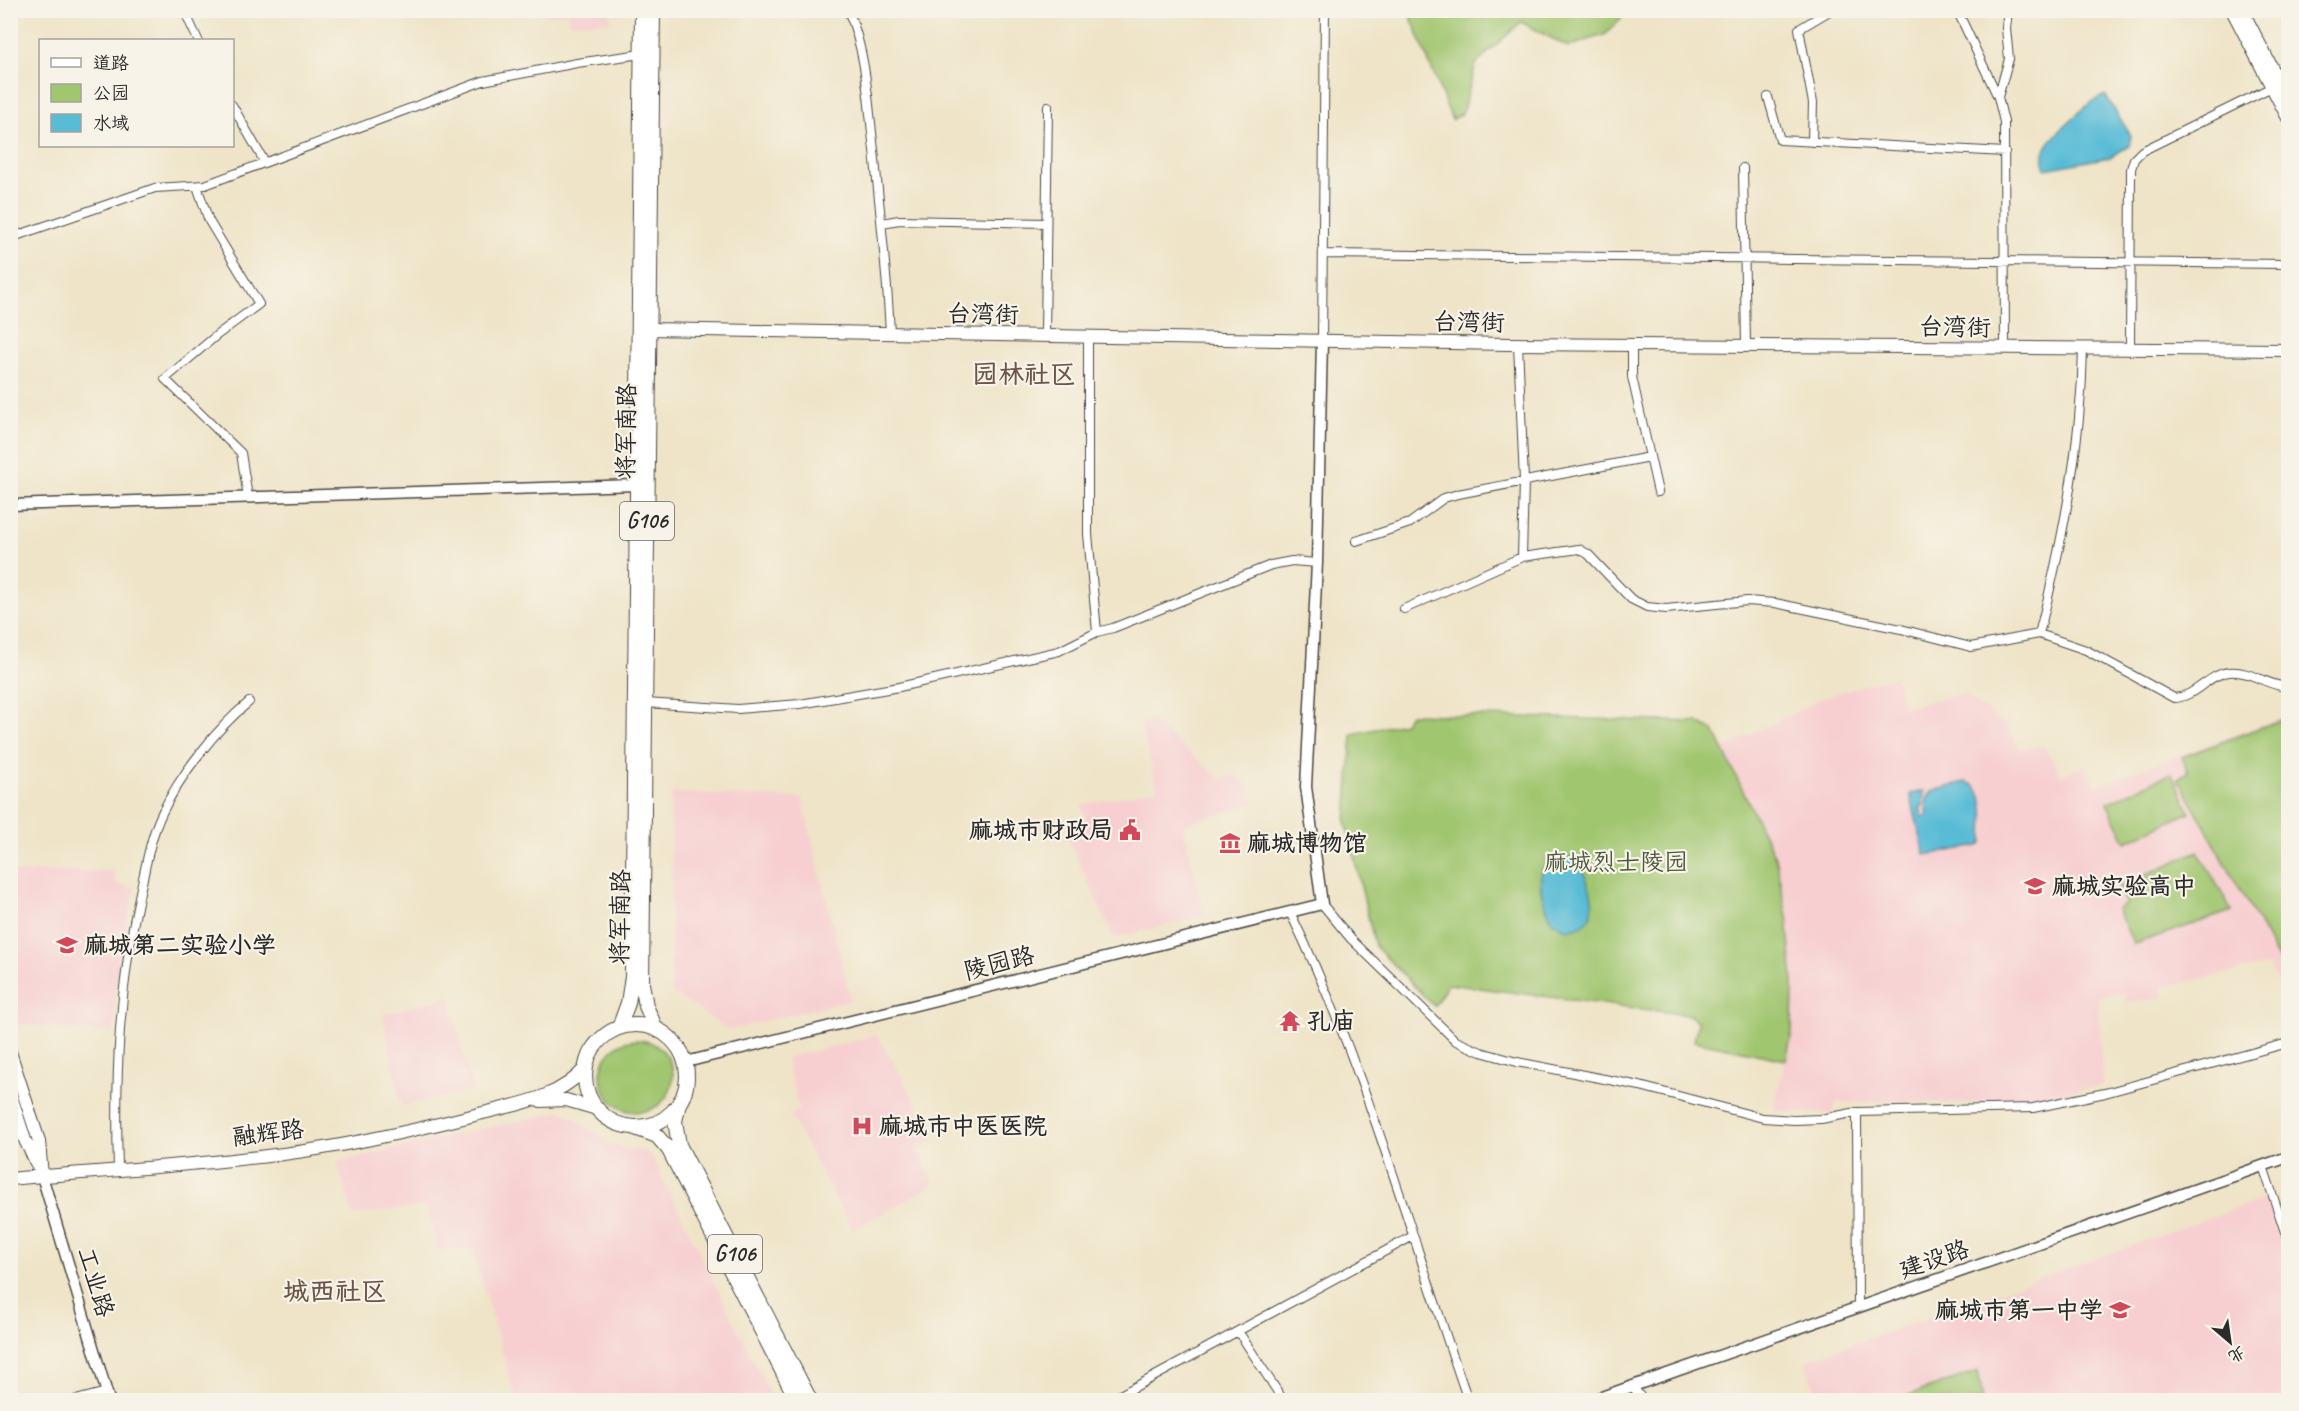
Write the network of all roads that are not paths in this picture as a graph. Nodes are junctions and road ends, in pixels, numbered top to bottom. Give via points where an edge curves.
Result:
1 (184, 10) edge
2 (642, 10) edge
3 (653, 10) edge
4 (848, 10) edge
5 (1325, 10) edge
6 (1831, 10) edge
7 (1957, 10) edge
8 (2008, 10) edge
9 (2232, 10) edge
10 (2242, 10) edge
11 (198, 39) edge
12 (641, 54) junction
13 (2280, 81) edge
14 (1768, 97) dead end
15 (1998, 97) junction
16 (2289, 99) edge
17 (1048, 106) dead end
18 (234, 108) edge
19 (2289, 118) edge
20 (1812, 142) junction
21 (2005, 152) junction
22 (264, 161) junction
23 (1743, 168) dead end
24 (197, 186) junction
25 (882, 223) junction
26 (1046, 223) junction
27 (10, 238) edge
28 (1323, 254) junction
29 (1744, 257) junction
30 (2005, 261) junction
31 (2130, 262) junction
32 (2289, 264) edge
33 (649, 329) junction
34 (890, 333) junction
35 (1045, 336) junction
36 (1088, 337) junction
37 (1322, 341) junction
38 (1518, 344) junction
39 (1632, 345) junction
40 (1746, 346) junction
41 (2005, 349) junction
42 (2083, 350) junction
43 (2130, 350) junction
44 (2289, 350) edge
45 (1650, 457) junction
46 (1524, 481) junction
47 (637, 485) junction
48 (1658, 492) dead end
49 (248, 497) junction
50 (10, 505) edge
51 (1356, 542) dead end
52 (1522, 557) junction
53 (1317, 563) junction
54 (1404, 609) dead end
55 (1097, 632) junction
56 (2039, 634) junction
57 (2289, 687) edge
58 (249, 702) dead end
59 (645, 703) junction
60 (1322, 904) junction
61 (1290, 912) junction
62 (619, 1028) junction
63 (656, 1029) junction
64 (2289, 1043) edge
65 (10, 1052) edge
66 (686, 1062) junction
67 (586, 1067) junction
68 (10, 1093) edge
69 (525, 1102) junction
70 (680, 1104) junction
71 (597, 1109) junction
72 (1857, 1112) junction
73 (635, 1128) junction
74 (2289, 1157) edge
75 (2263, 1166) junction
76 (118, 1169) junction
77 (42, 1176) junction
78 (10, 1179) edge
79 (1413, 1236) junction
80 (2289, 1241) edge
81 (1858, 1307) junction
82 (1238, 1331) junction
83 (1633, 1387) junction
84 (108, 1396) edge
85 (76, 1401) edge
86 (797, 1401) edge
87 (810, 1401) edge
88 (1111, 1401) edge
89 (1283, 1401) edge
90 (1468, 1401) edge
91 (1593, 1401) edge
92 (1643, 1401) edge

1 - 11 street
2 - 12 highway, 将军南路 / G106
3 - 33 highway, 将军南路 / G106
4 - 25 street via 859,39
5 - 28 street
6 - 20 street via 1798,29 1813,103
7 - 15 street
8 - 15 street via 2009,59
9 - 13 main road
10 - 13 main road
12 - 22 street via 483,81
12 - 47 highway, 将军南路 / G106
13 - 16 main road
13 - 19 main road
13 - 31 street via 2142,151 2134,159
14 - 20 street via 1780,140
15 - 21 street
17 - 26 street
18 - 22 street
20 - 21 street
21 - 30 street
22 - 24 street
23 - 29 street
24 - 27 street via 155,188
24 - 49 street via 209,222 259,304 165,379 241,453
25 - 26 street
25 - 34 street
26 - 35 street
28 - 29 street
28 - 37 street
29 - 30 street
29 - 40 street
30 - 31 street
30 - 41 street
31 - 32 street
31 - 43 street
33 - 34 main road, 台湾街
33 - 59 highway, 将军南路 / G106
34 - 35 main road, 台湾街
35 - 36 main road, 台湾街
36 - 37 main road, 台湾街
36 - 55 street via 1088,534
37 - 38 main road, 台湾街
37 - 53 street
38 - 39 main road, 台湾街
38 - 46 street
39 - 40 main road, 台湾街
39 - 45 street via 1632,377
40 - 41 main road, 台湾街
41 - 42 main road, 台湾街
42 - 43 main road, 台湾街
42 - 56 street via 2082,409 2063,539
43 - 44 main road, 台湾街
45 - 46 street
45 - 48 street
46 - 51 street via 1444,498 1410,523
46 - 52 street
47 - 49 street
47 - 62 highway, 将军南路 / G106 via 632,977
49 - 50 street
52 - 54 street
52 - 56 street via 1580,549 1630,599 1647,607 1775,603 1971,647
53 - 55 street via 1292,561 1271,565
53 - 60 street via 1306,787
55 - 59 street via 1059,651 899,687 800,704 738,709
56 - 57 street via 2093,653 2174,698 2186,696 2217,676 2231,672
58 - 76 street via 227,720 200,756 172,796 153,836 121,993 116,1087
59 - 63 highway, 将军南路 / G106 via 642,984
60 - 61 street, 陵园路
60 - 72 street via 1448,1033 1474,1050 1763,1118 1821,1119
61 - 66 street, 陵园路
61 - 79 street via 1317,968 1374,1112
62 - 63 highway via 638,1025
62 - 67 highway via 597,1043
63 - 66 highway, G106 via 671,1038
64 - 72 street via 2033,1108
65 - 77 main road, 工业路 via 39,1141
66 - 70 highway, G106 via 686,1088
67 - 69 main road via 561,1089
67 - 71 highway via 586,1086
68 - 77 main road, 工业路
69 - 71 main road via 566,1100
69 - 76 main road, 融辉路 via 413,1131 283,1155
70 - 73 highway via 660,1122
70 - 87 highway, G106 via 675,1121 679,1145
71 - 73 highway, G106 via 610,1121
72 - 81 street
73 - 86 highway, G106 via 657,1136 669,1150
74 - 75 street, 建设路
75 - 80 street
75 - 81 street, 建设路
76 - 77 main road, 融辉路
77 - 78 main road, 融辉路
77 - 84 street, 工业路
79 - 82 street
79 - 90 street
81 - 83 street, 建设路
82 - 88 street
82 - 89 street
83 - 91 street, 建设路
83 - 92 street
84 - 85 street

